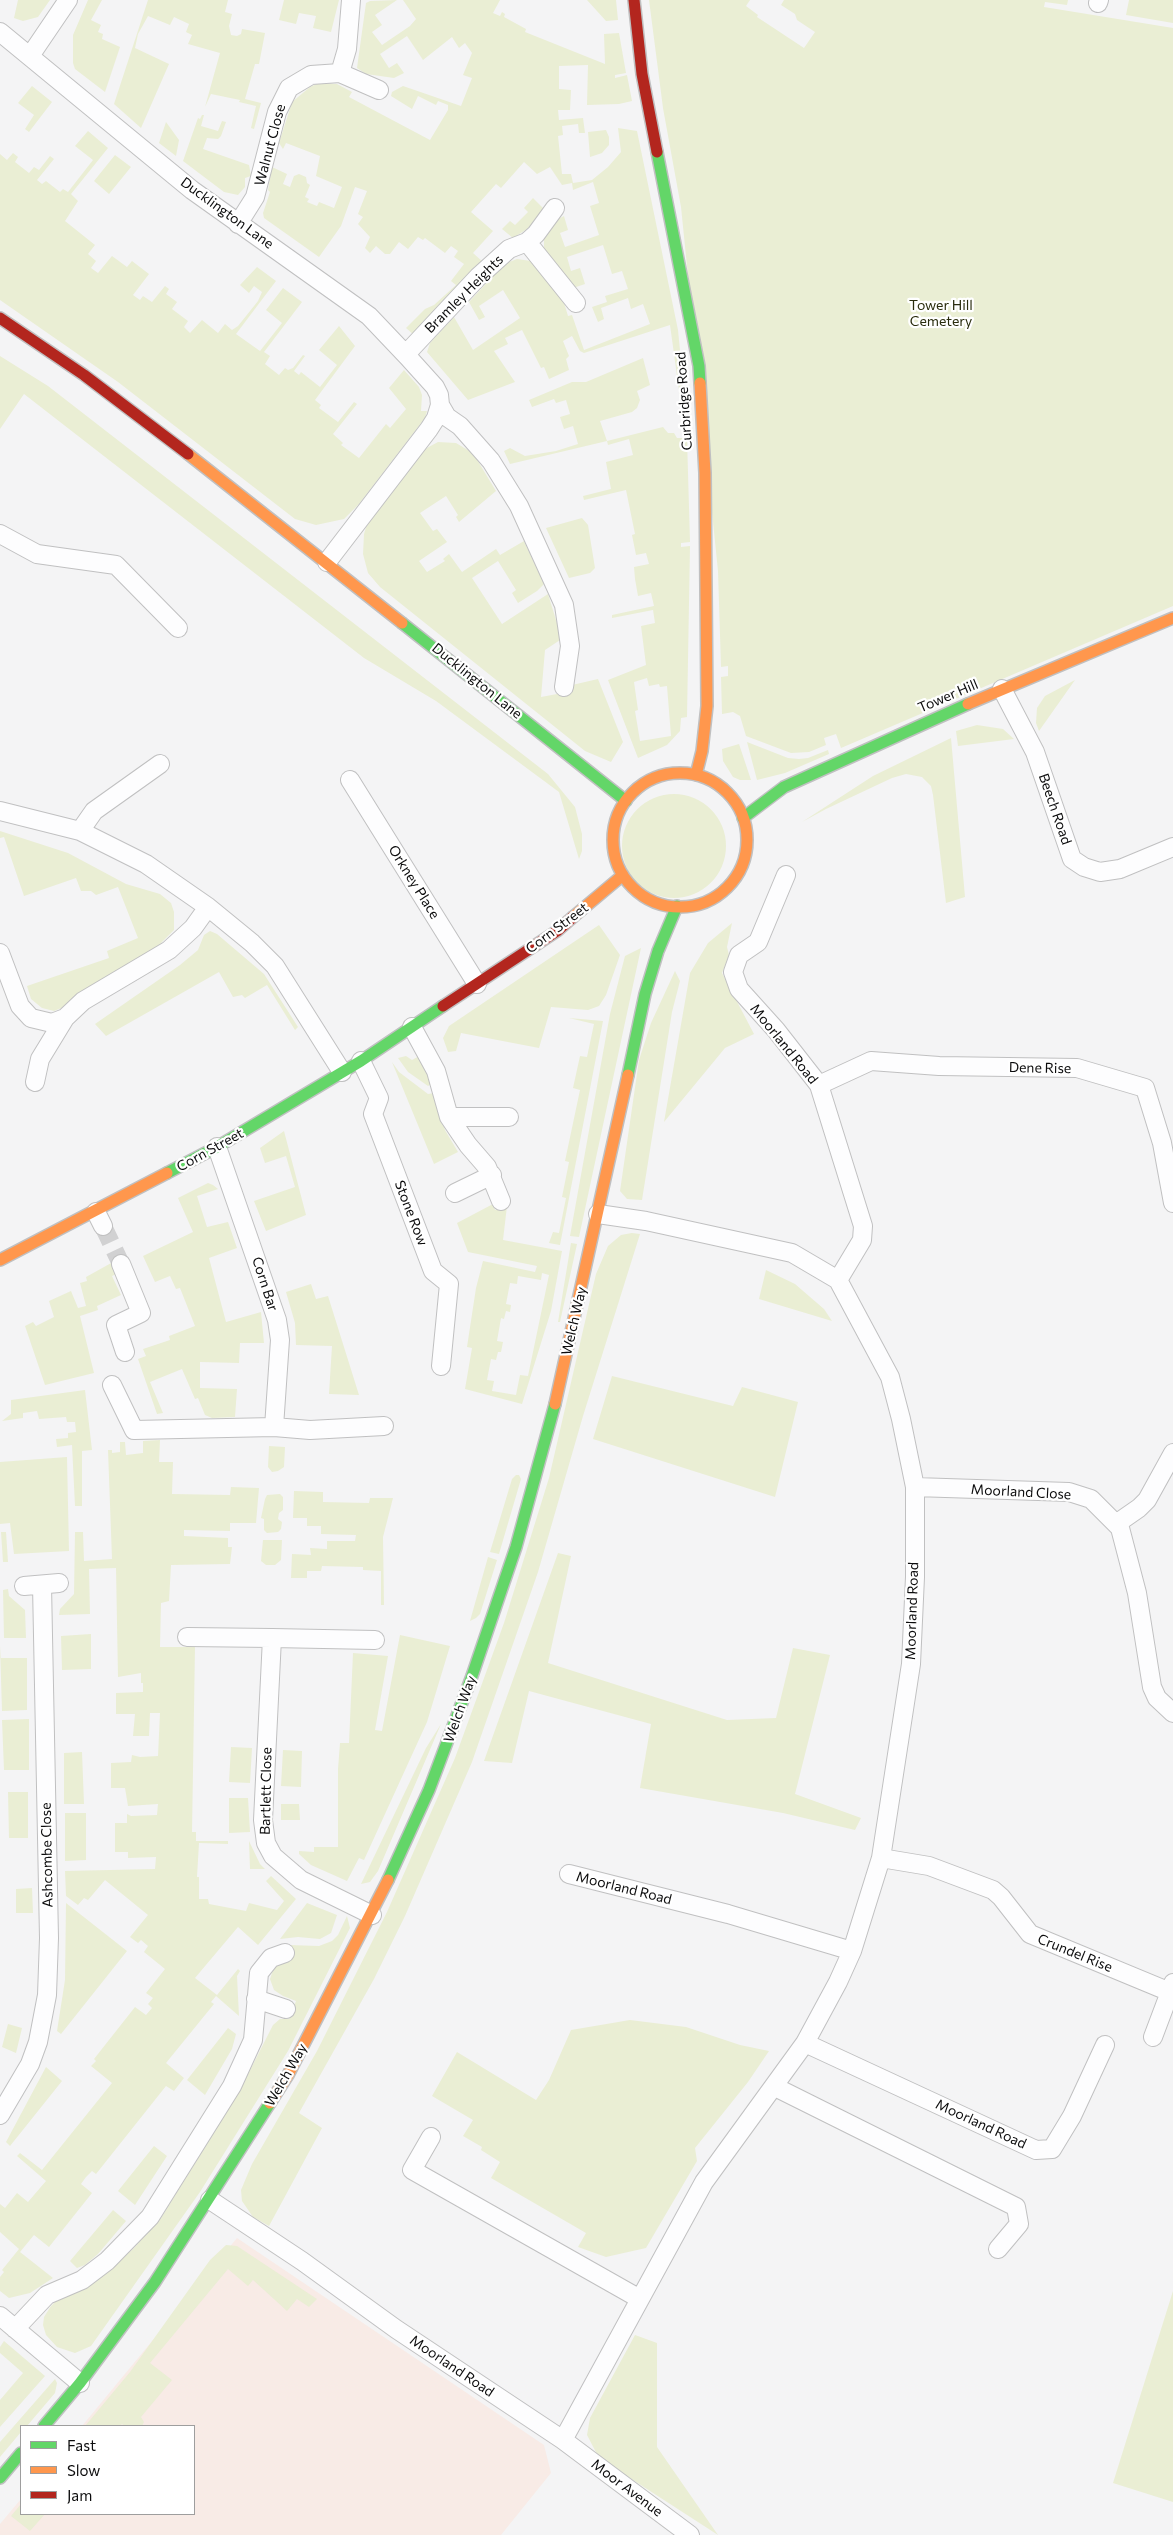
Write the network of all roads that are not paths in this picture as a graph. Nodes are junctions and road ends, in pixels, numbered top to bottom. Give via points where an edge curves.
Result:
1 (68, 0) edge
2 (351, 0) edge
3 (634, 0) edge
4 (0, 32) edge
5 (30, 56) junction
6 (340, 73) junction
7 (379, 90) dead end
8 (555, 208) dead end
9 (238, 224) junction
10 (527, 242) junction
11 (576, 302) dead end
12 (0, 318) edge
13 (406, 354) junction
14 (440, 405) junction
15 (1, 538) edge
16 (327, 562) junction
17 (1173, 618) edge
18 (178, 628) dead end
19 (564, 688) dead end
20 (1002, 689) junction
21 (160, 764) dead end
22 (696, 775) junction
23 (350, 780) dead end
24 (626, 801) junction
25 (0, 811) edge
26 (743, 818) junction
27 (80, 831) junction
28 (1173, 847) edge
29 (623, 875) junction
30 (786, 875) dead end
31 (677, 906) junction
32 (208, 907) junction
33 (0, 953) edge
34 (477, 984) junction
35 (64, 1018) junction
36 (412, 1027) junction
37 (361, 1060) junction
38 (342, 1072) junction
39 (35, 1082) dead end
40 (819, 1085) junction
41 (449, 1116) junction
42 (509, 1117) dead end
43 (217, 1147) junction
44 (492, 1175) junction
45 (455, 1193) dead end
46 (501, 1201) dead end
47 (1173, 1202) edge
48 (598, 1214) junction
49 (0, 1260) edge
50 (121, 1264) tunnel mouth
51 (838, 1280) junction
52 (125, 1352) dead end
53 (441, 1366) dead end
54 (112, 1385) dead end
55 (384, 1426) dead end
56 (274, 1427) junction
57 (1173, 1454) edge
58 (915, 1487) junction
59 (1116, 1524) junction
60 (24, 1586) dead end
61 (187, 1637) dead end
62 (272, 1638) junction
63 (375, 1640) dead end
64 (1173, 1713) edge
65 (881, 1858) junction
66 (569, 1874) dead end
67 (372, 1915) junction
68 (852, 1951) junction
69 (285, 1953) dead end
70 (1171, 1988) edge
71 (256, 1999) junction
72 (286, 2009) dead end
73 (1153, 2037) dead end
74 (805, 2043) junction
75 (1105, 2045) dead end
76 (775, 2087) junction
77 (0, 2115) edge
78 (432, 2137) dead end
79 (210, 2200) junction
80 (998, 2249) dead end
81 (640, 2299) junction
82 (0, 2316) edge
83 (16, 2329) junction
84 (80, 2383) junction
85 (45, 2425) edge
86 (563, 2440) junction
87 (20, 2454) edge
88 (0, 2478) edge
89 (681, 2532) edge

1 - 5 street
2 - 6 street via 347,49
3 - 22 main road, Curbridge Road via 642,74 699,366 705,473 707,706
4 - 5 street, Ducklington Lane
5 - 9 street, Ducklington Lane
6 - 7 street, Walnut Close
6 - 9 street, Walnut Close via 311,75 295,83 285,94 277,112 256,197
8 - 10 street, Bramley Heights
9 - 13 street, Ducklington Lane via 369,316
10 - 11 street
10 - 13 street, Bramley Heights via 509,249 478,277
12 - 16 main road, Ducklington Lane via 91,380
13 - 14 street, Ducklington Lane via 434,387
14 - 16 street via 429,429
14 - 19 street, Ducklington Lane via 447,417 479,445 519,506 564,605 569,633
15 - 18 street via 37,554 116,566
16 - 24 main road, Ducklington Lane
17 - 20 main road, Tower Hill
20 - 26 main road, Tower Hill via 784,787
20 - 28 street, Beech Road via 1035,752 1072,859 1100,872 1120,869
21 - 27 street via 94,811
22 - 24 main road via 681,772 658,776 637,787
22 - 26 main road via 724,788
23 - 34 street, Orkney Place
24 - 29 main road via 614,825 612,846
25 - 27 street
26 - 31 main road via 746,851 738,873 725,890 707,901
27 - 32 street via 146,864
29 - 31 main road via 646,898 665,906
29 - 34 main road, Corn Street via 558,931
30 - 40 street, Moorland Road via 758,942 739,955 733,972 739,989
31 - 48 main road, Welch Way via 645,994
32 - 35 street via 169,950 83,1001
32 - 38 street via 275,966
33 - 35 street via 16,999 31,1018 52,1023
34 - 36 main road, Corn Street
35 - 39 street via 40,1059
36 - 37 main road, Corn Street
36 - 41 street via 436,1071
37 - 38 main road, Corn Street
37 - 53 street, Stone Row via 379,1098 373,1114 433,1271 449,1284
38 - 43 main road, Corn Street
40 - 47 street, Dene Rise via 871,1061 939,1066 1076,1068 1145,1088 1162,1142
40 - 51 street, Moorland Road via 863,1226 862,1240
41 - 42 street
41 - 44 street
43 - 49 main road, Corn Street via 99,1219
43 - 56 street, Corn Bar via 277,1320 280,1340
44 - 45 street
44 - 46 street
48 - 51 street via 646,1221 792,1253
48 - 67 main road, Welch Way via 552,1416 513,1554 443,1755
50 - 52 street via 141,1314 116,1325
51 - 58 street, Moorland Road via 890,1377
54 - 56 street via 134,1430
55 - 56 street via 310,1430
57 - 59 street via 1147,1500
58 - 59 street, Moorland Close via 1069,1492 1091,1500
58 - 65 street, Moorland Road via 915,1577 910,1664
59 - 64 street, Moorland Close via 1120,1528 1137,1592 1152,1687 1157,1698
60 - 77 street, Ashcombe Close via 51,1584 47,1995 30,2064
61 - 62 street
62 - 63 street
62 - 67 street, Bartlett Close via 263,1820 266,1843 273,1856 301,1880
65 - 68 street, Moorland Road
65 - 70 street, Crundel Rise via 929,1866 992,1890 1030,1934
66 - 68 street, Moorland Road via 728,1914
67 - 79 main road, Welch Way via 288,2075
68 - 74 street, Moorland Road
69 - 71 street via 271,1958 262,1966
70 - 73 street, Crundel Rise
71 - 72 street
71 - 83 street via 253,2040 240,2071 150,2217 107,2261 82,2280 47,2295
74 - 75 street, Moorland Road via 1036,2150 1052,2149 1072,2116
74 - 76 street, Moorland Road
76 - 80 street via 1016,2207 1019,2224
76 - 81 street, Moorland Road via 704,2182
78 - 81 street via 412,2170
79 - 84 main road, Welch Way via 155,2282
79 - 86 street, Moorland Road
81 - 86 street, Moorland Road
82 - 83 street
83 - 84 street
84 - 85 main road, Welch Way
86 - 89 street, Moor Avenue
87 - 88 main road

